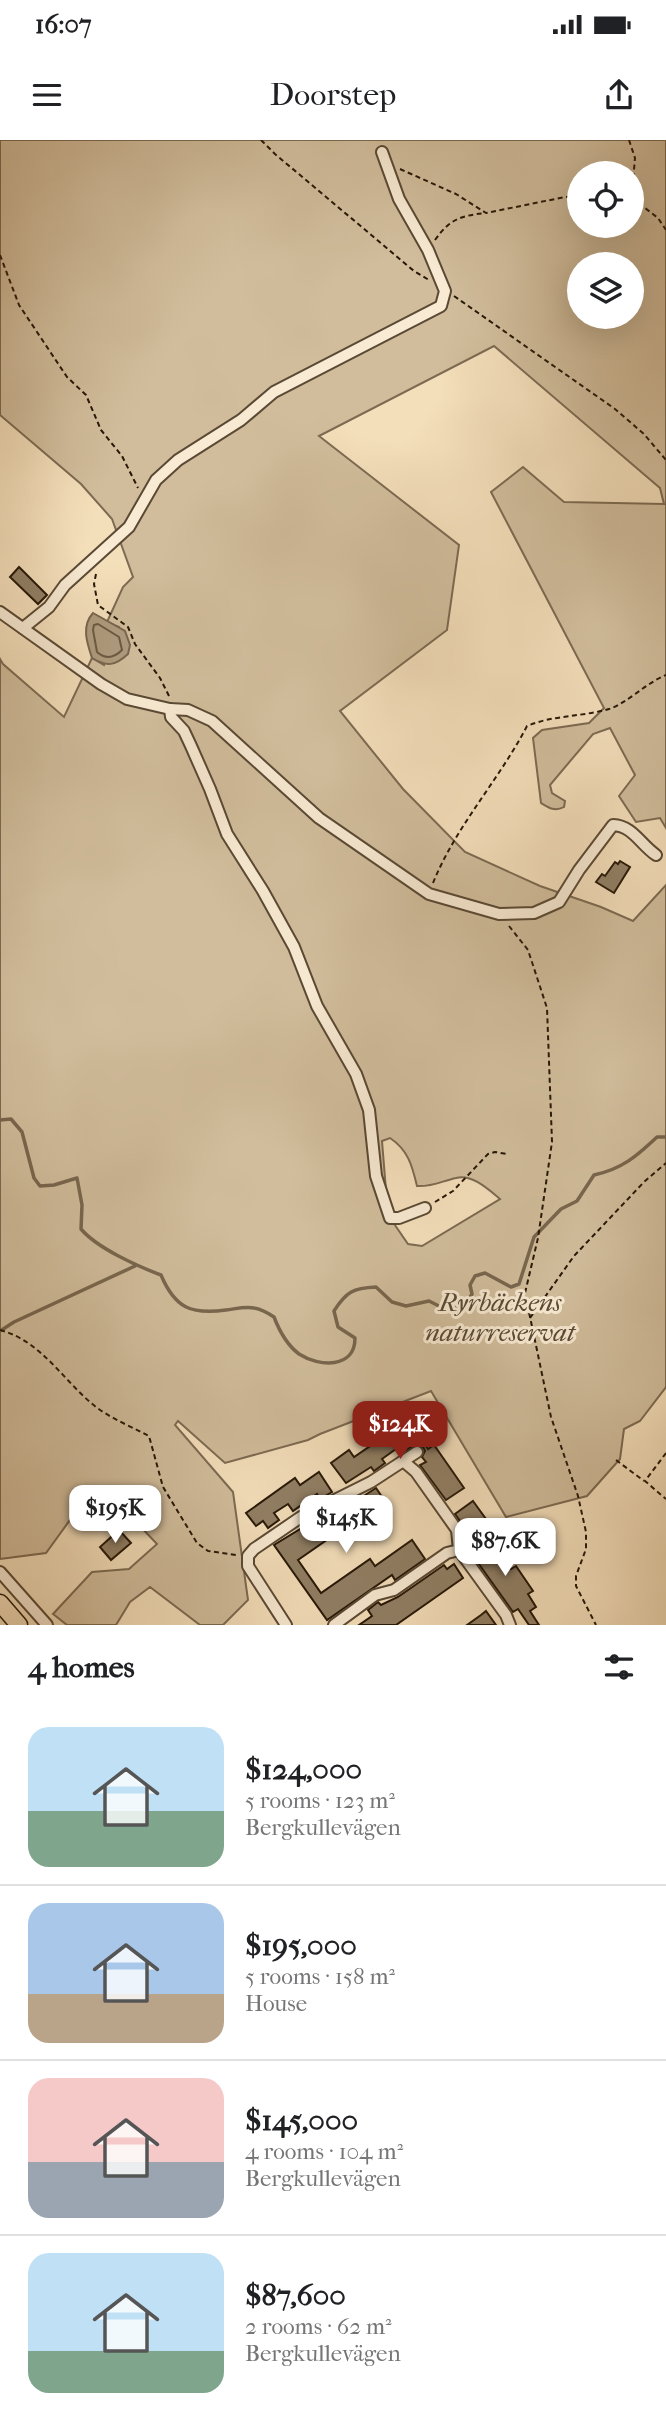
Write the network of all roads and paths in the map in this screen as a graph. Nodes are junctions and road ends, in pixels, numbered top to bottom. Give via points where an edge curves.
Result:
1 (261, 140) edge
2 (629, 140) edge
3 (382, 152) dead end
4 (635, 161) edge
5 (400, 169) dead end
6 (567, 197) edge
7 (644, 208) edge
8 (486, 213) junction
9 (666, 230) edge
10 (428, 250) junction
11 (0, 255) edge
12 (445, 290) junction
13 (666, 460) edge
14 (144, 502) junction
15 (99, 554) junction
16 (0, 612) edge
17 (23, 628) junction
18 (666, 675) edge
19 (172, 709) junction
20 (656, 855) dead end
21 (429, 894) junction
22 (499, 914) junction
23 (506, 1154) dead end
24 (666, 1163) edge
25 (425, 1208) joint
26 (529, 1319) junction
27 (0, 1330) edge
28 (417, 1452) dead end
29 (666, 1453) edge
30 (616, 1460) dead end
31 (403, 1461) junction
32 (645, 1481) junction
33 (666, 1499) edge
34 (459, 1550) junction
35 (248, 1556) junction
36 (0, 1572) edge
37 (0, 1603) edge
38 (19, 1625) edge
39 (47, 1625) edge
40 (286, 1625) edge
41 (334, 1625) edge
42 (510, 1625) edge
43 (596, 1625) edge

1 - 12 path via 414,271
2 - 4 path
3 - 10 street via 399,199
5 - 8 path
6 - 8 path
7 - 9 path
8 - 10 path via 450,221
10 - 12 street
11 - 14 path via 19,304 67,377 86,395
12 - 13 path via 615,409
12 - 14 street via 441,306 274,392 178,460 156,480
14 - 15 street via 129,527
15 - 17 street
15 - 19 path via 94,584 98,605 128,627 160,678
16 - 17 street
17 - 19 street via 127,699
18 - 21 path via 610,709 545,718 527,726 445,855
19 - 21 street via 188,710 212,721 319,818
19 - 25 street via 171,717 191,746 227,834 288,936 317,1006 356,1074 369,1110 376,1176 390,1218
20 - 22 street via 633,831 613,825 559,902 534,913
21 - 22 street
22 - 26 path via 528,950 547,1008 552,1142 525,1293
23 - 25 path via 488,1154 453,1191
24 - 26 path via 574,1256
26 - 43 path via 551,1418 586,1532 576,1586
27 - 35 path via 14,1334 49,1360 97,1408 149,1436 163,1487 197,1543 208,1551
28 - 31 street
29 - 32 path
30 - 32 path
31 - 34 street via 457,1530
31 - 35 street via 302,1517
32 - 33 path
34 - 41 street via 447,1553 394,1590 375,1595
34 - 42 street
35 - 40 street via 248,1566
36 - 39 street
37 - 38 highway

